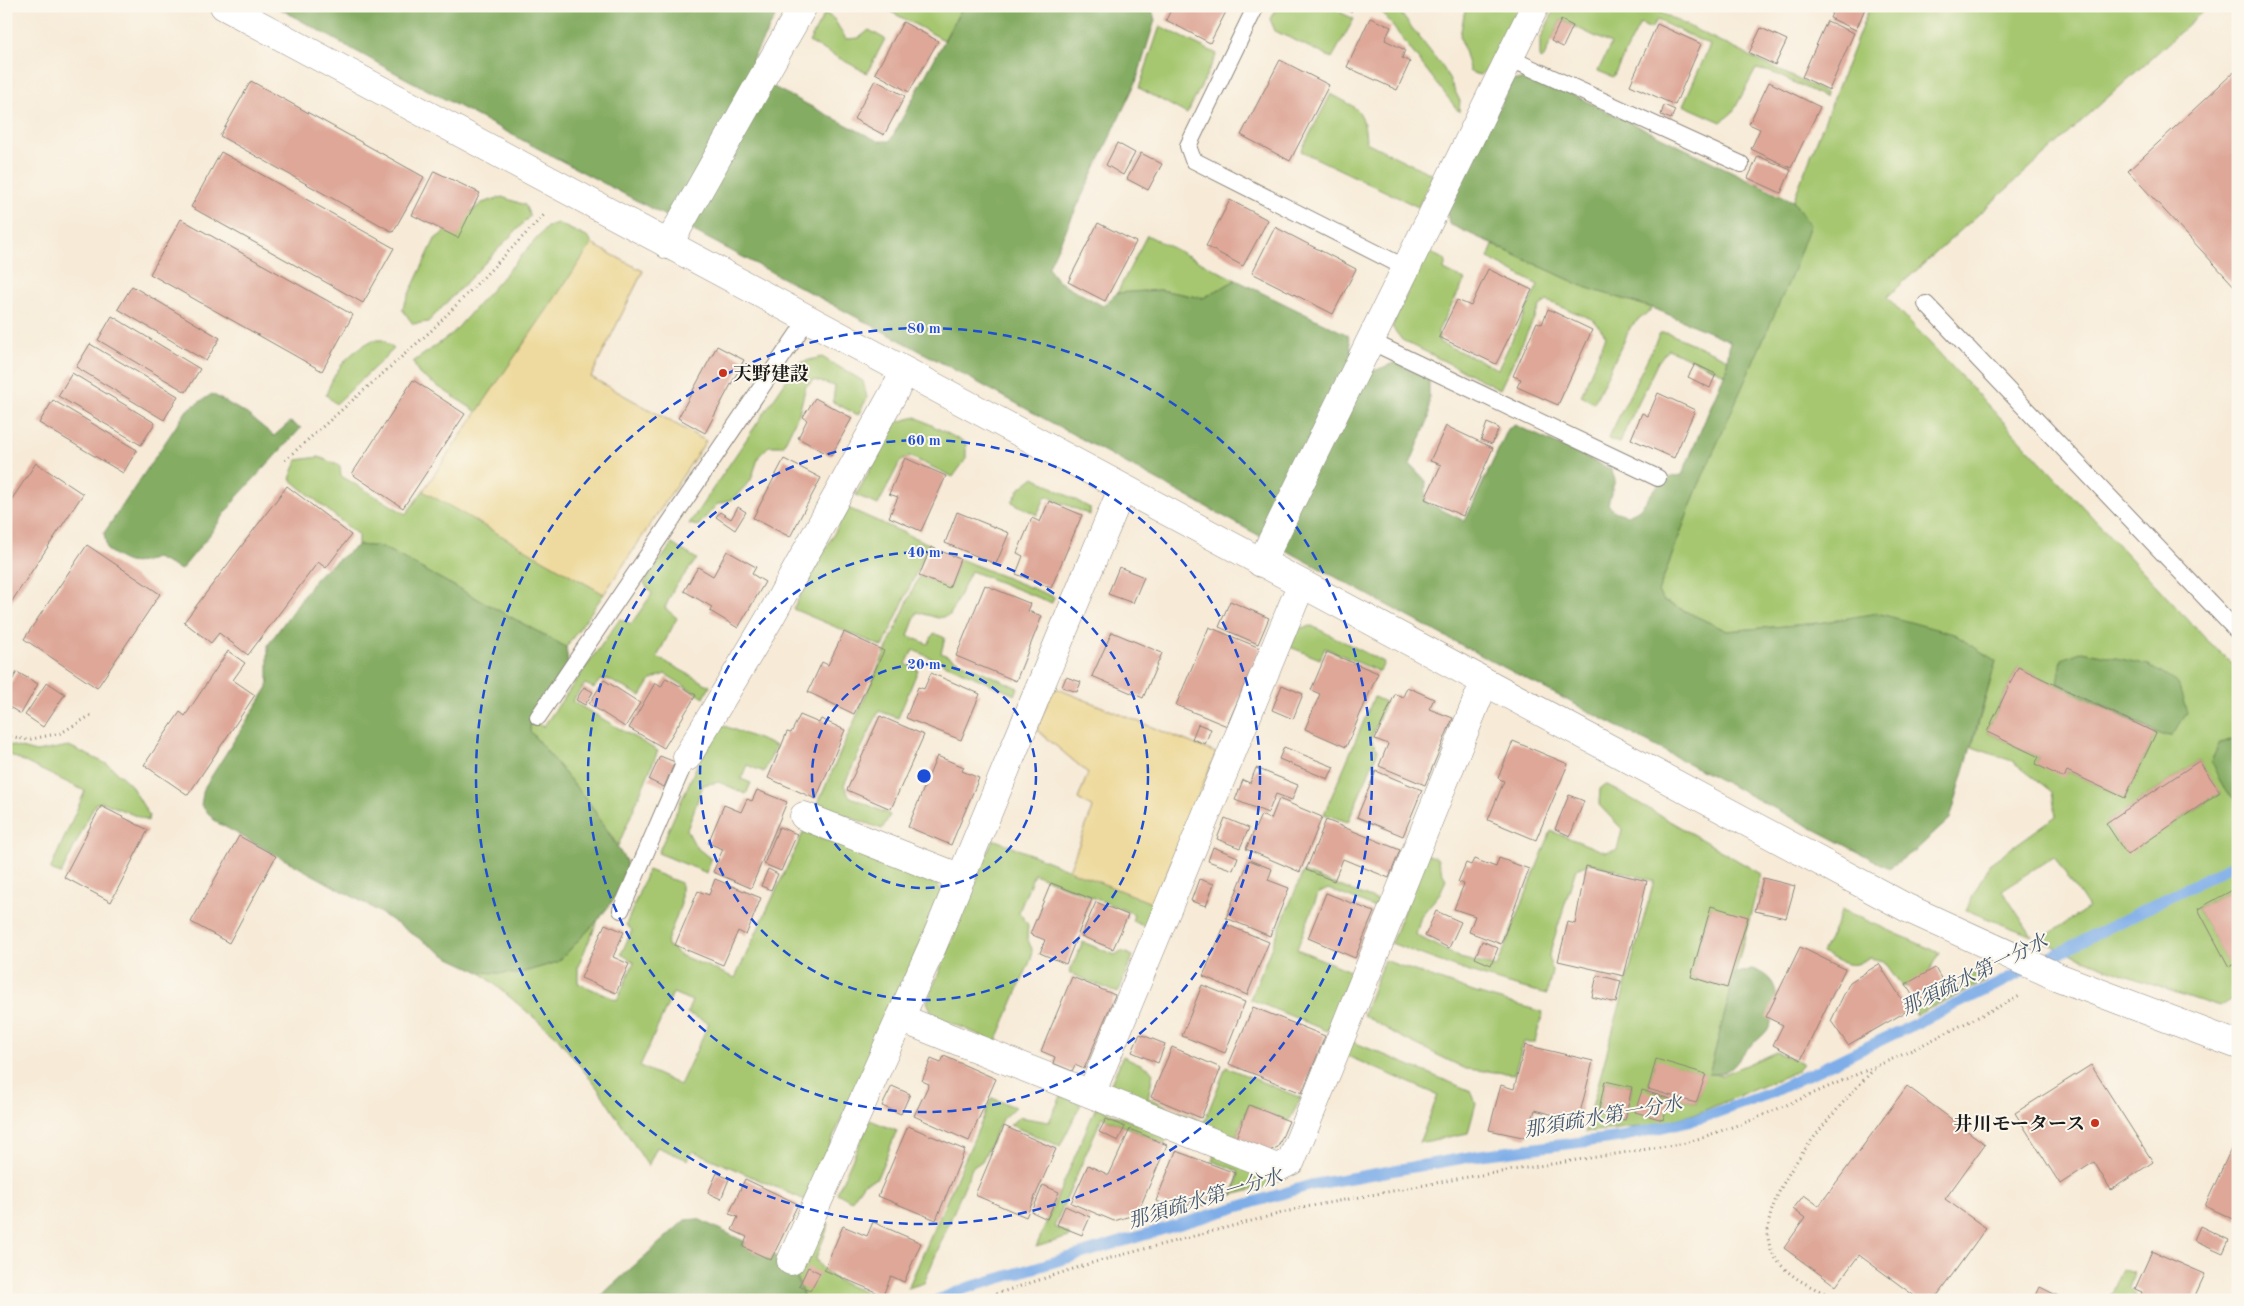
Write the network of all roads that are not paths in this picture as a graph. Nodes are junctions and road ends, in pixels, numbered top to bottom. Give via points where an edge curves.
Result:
1 (224, 6) edge
2 (803, 6) edge
3 (1256, 6) edge
4 (1535, 6) edge
5 (1509, 58) junction
6 (1741, 164) dead end
7 (668, 245) junction
8 (1406, 268) junction
9 (1926, 304) dead end
10 (807, 320) junction
11 (1370, 341) junction
12 (905, 372) junction
13 (1658, 478) dead end
14 (1122, 489) junction
15 (1261, 563) junction
16 (1301, 585) junction
17 (2238, 632) edge
18 (1484, 682) junction
19 (538, 717) dead end
20 (688, 757) joint
21 (804, 816) dead end
22 (961, 878) junction
23 (621, 910) dead end
24 (900, 1018) junction
25 (2238, 1045) edge
26 (1091, 1094) junction
27 (791, 1262) dead end

1 - 7 street
2 - 7 street
3 - 8 lane via 1188,146 1193,160
4 - 5 street
5 - 6 lane
5 - 8 street
7 - 10 street
8 - 11 street
9 - 17 lane
10 - 12 street
10 - 19 lane
11 - 13 lane
11 - 15 street
12 - 14 street
12 - 20 street via 771,616
14 - 15 street
14 - 22 street
15 - 16 street
16 - 18 street
16 - 26 street
18 - 25 street via 1907,908 2058,977
18 - 26 street via 1290,1161 1278,1168
20 - 23 lane
21 - 22 street
22 - 24 street
24 - 26 street
24 - 27 street

